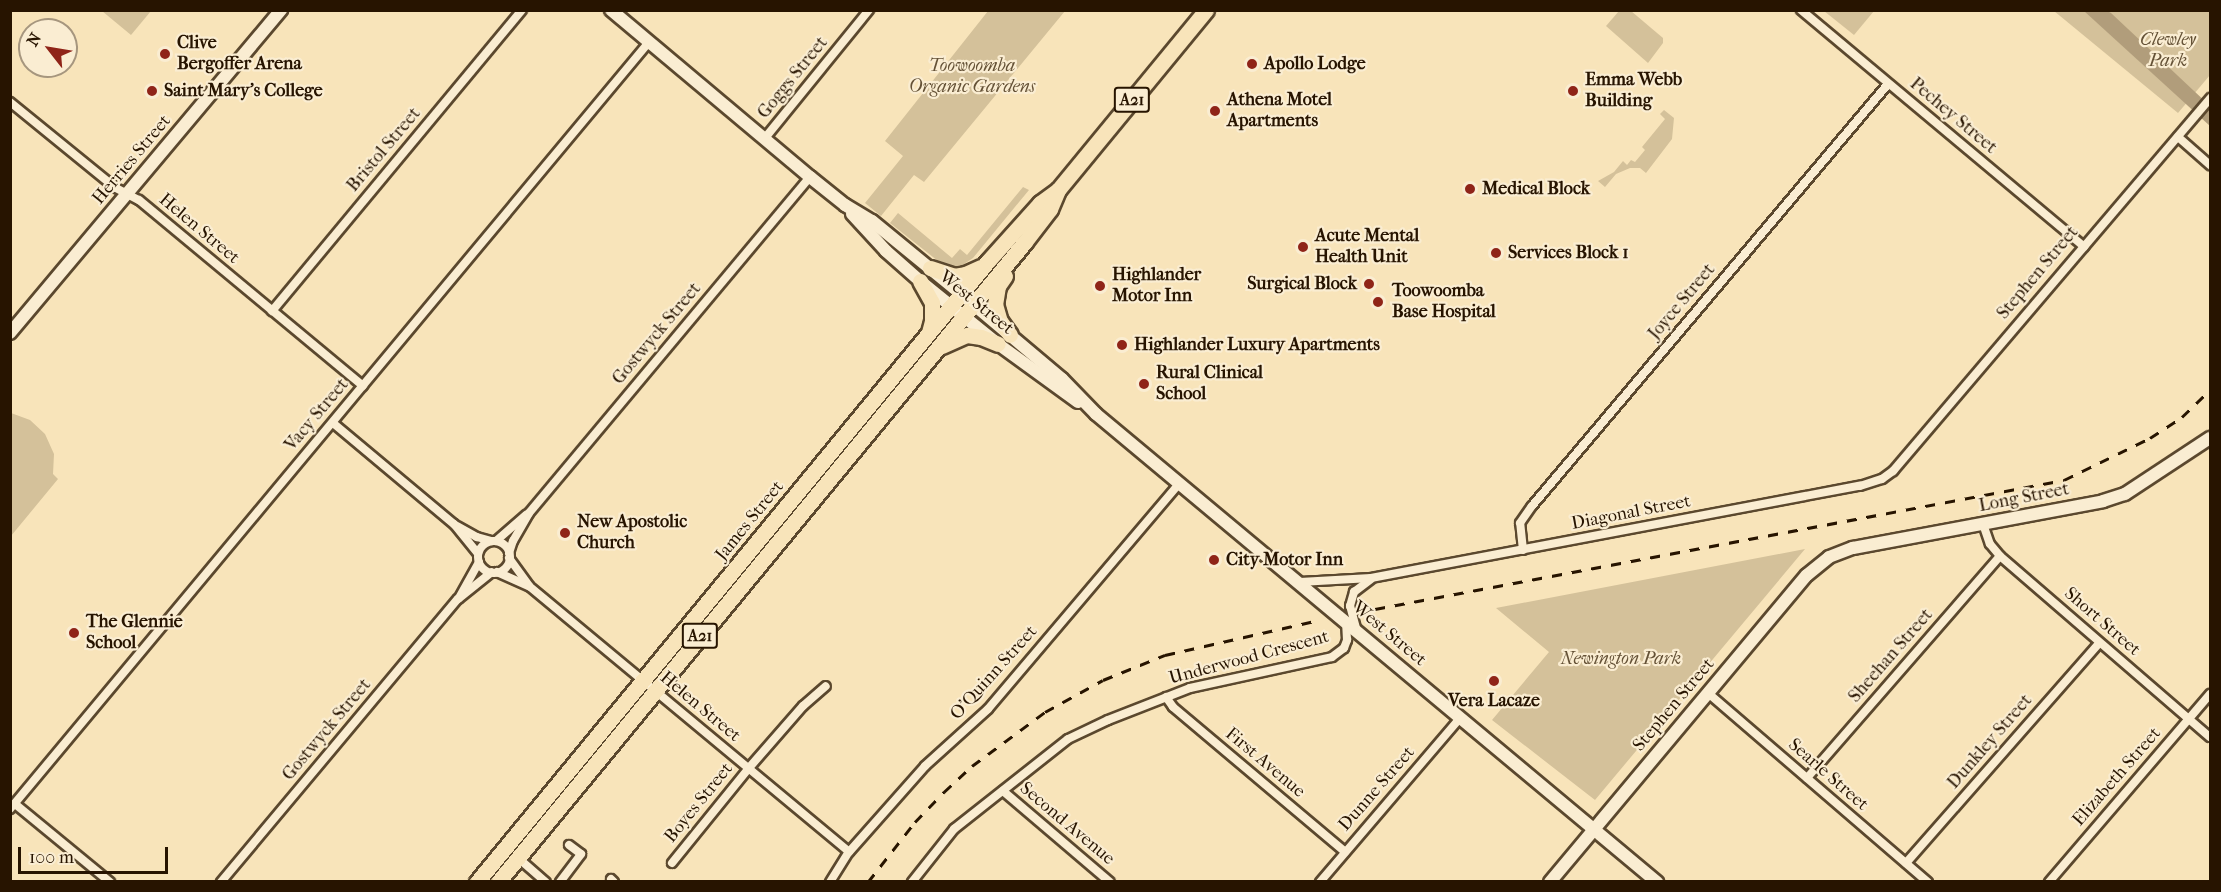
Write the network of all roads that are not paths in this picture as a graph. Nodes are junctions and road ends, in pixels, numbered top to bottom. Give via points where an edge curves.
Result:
1 (280, 10) edge
2 (522, 10) edge
3 (611, 10) edge
4 (869, 10) edge
5 (1206, 10) edge
6 (1801, 10) edge
7 (649, 42) junction
8 (1888, 84) junction
9 (2209, 99) edge
10 (10, 102) edge
11 (2178, 137) junction
12 (765, 138) junction
13 (2211, 165) edge
14 (810, 177) junction
15 (1058, 190) junction
16 (127, 194) junction
17 (2084, 248) junction
18 (1019, 250) junction
19 (988, 261) junction
20 (925, 275) junction
21 (961, 294) junction
22 (951, 307) junction
23 (272, 311) junction
24 (969, 311) junction
25 (10, 333) edge
26 (926, 338) junction
27 (1004, 340) junction
28 (935, 352) junction
29 (363, 386) junction
30 (333, 423) junction
31 (2211, 438) edge
32 (1893, 471) joint
33 (1180, 483) junction
34 (529, 513) junction
35 (454, 524) junction
36 (1983, 524) junction
37 (493, 541) junction
38 (1523, 550) junction
39 (509, 556) junction
40 (2000, 556) junction
41 (1829, 557) joint
42 (479, 558) junction
43 (494, 572) junction
44 (1371, 578) junction
45 (1300, 582) junction
46 (530, 586) junction
47 (458, 599) junction
48 (1346, 621) junction
49 (1357, 630) junction
50 (2099, 643) junction
51 (649, 686) junction
52 (826, 686) dead end
53 (1708, 693) junction
54 (2211, 693) edge
55 (1166, 697) junction
56 (1460, 718) junction
57 (2189, 718) junction
58 (2211, 736) edge
59 (748, 769) junction
60 (1807, 778) junction
61 (1003, 791) junction
62 (13, 806) edge
63 (1595, 827) junction
64 (569, 845) dead end
65 (849, 852) junction
66 (1345, 852) junction
67 (517, 857) junction
68 (672, 862) dead end
69 (1906, 864) junction
70 (110, 882) edge
71 (221, 882) edge
72 (477, 882) edge
73 (498, 882) edge
74 (546, 882) edge
75 (560, 882) edge
76 (830, 882) edge
77 (912, 882) edge
78 (1110, 882) edge
79 (1320, 882) edge
80 (1550, 882) edge
81 (1657, 882) edge
82 (1928, 882) edge
83 (2049, 882) edge

1 - 16 main road, Herries Street
2 - 23 street, Bristol Street
3 - 7 main road, West Street
4 - 12 street, Goggs Street
5 - 15 highway, James Street / A21
6 - 8 street, Pechey Street
7 - 12 main road, West Street
7 - 29 street, Vacy Street
8 - 17 street, Pechey Street
8 - 38 street, Joyce Street via 1532,506 1520,523
9 - 11 street, Stephen Street
10 - 16 street, Helen Street
11 - 13 street
11 - 17 street, Stephen Street
12 - 14 main road, West Street
14 - 20 main road, West Street via 872,221
14 - 34 street, Gostwyck Street
15 - 18 highway, James Street / A21 via 1050,209
15 - 19 highway, James Street / A21 via 1040,203
16 - 23 street, Helen Street
16 - 25 main road, Herries Street
17 - 32 street, Stephen Street
18 - 24 highway, James Street / A21
18 - 27 highway via 995,296
19 - 20 highway via 960,276
19 - 21 highway, James Street / A21
20 - 21 main road, West Street
20 - 22 main road, West Street
20 - 26 highway via 933,308
21 - 22 highway, James Street / A21
21 - 24 main road, West Street
22 - 24 main road, West Street
22 - 26 highway, James Street / A21
23 - 29 street, Helen Street
24 - 27 main road, West Street
24 - 28 highway, James Street / A21
26 - 51 highway, James Street / A21
27 - 28 highway via 966,335
27 - 33 main road, West Street via 1060,392 1096,414
28 - 51 highway, James Street / A21
29 - 30 street, Vacy Street
30 - 35 street
30 - 62 street, Vacy Street
31 - 36 main road, Long Street via 2125,494
32 - 38 street, Diagonal Street via 1860,486
33 - 45 main road, West Street
33 - 65 street, O'Quinn Street via 988,709 925,766
34 - 37 street, Gostwyck Street
34 - 39 street, Gostwyck Street
35 - 37 street
35 - 42 street
36 - 40 street, Short Street via 1990,544
36 - 41 main road, Long Street via 1853,548
37 - 39 street via 504,545
37 - 42 street via 482,546
38 - 44 street, Diagonal Street
39 - 43 street via 505,567
39 - 46 street, Helen Street
40 - 50 street, Short Street
40 - 60 street, Sheehan Street
41 - 53 main road, Stephen Street via 1807,575
42 - 43 street via 483,568
42 - 47 street, Gostwyck Street
43 - 46 street, Helen Street
43 - 47 street, Gostwyck Street
44 - 45 street, Diagonal Street
44 - 49 street via 1354,592 1352,599
45 - 48 main road, West Street
46 - 51 street, Helen Street
47 - 71 street, Gostwyck Street
48 - 49 main road, West Street
48 - 55 street, Underwood Crescent via 1344,648 1332,657 1243,675
49 - 56 main road, West Street
50 - 57 street, Short Street
50 - 69 street, Dunkley Street
51 - 59 street, Helen Street
51 - 67 highway, James Street / A21
51 - 72 highway, James Street / A21
52 - 59 street, Boyes Street via 803,706
53 - 60 street, Searle Street
53 - 63 main road, Stephen Street
54 - 57 street, Elizabeth Street
55 - 61 street, Underwood Crescent via 1068,739
55 - 66 street, First Avenue
56 - 63 main road, West Street
56 - 66 street, Dunne Street
57 - 58 street, Short Street
57 - 83 street, Elizabeth Street
59 - 65 street, Helen Street
59 - 68 street, Boyes Street
60 - 69 street, Searle Street
61 - 77 street, Underwood Crescent via 954,829
61 - 78 street, Second Avenue
62 - 70 street
63 - 80 main road, Stephen Street
63 - 81 main road, West Street
64 - 75 street via 581,854
65 - 76 street, O'Quinn Street
66 - 79 street, Dunne Street
67 - 73 highway, James Street / A21
67 - 74 street
69 - 82 street, Searle Street

